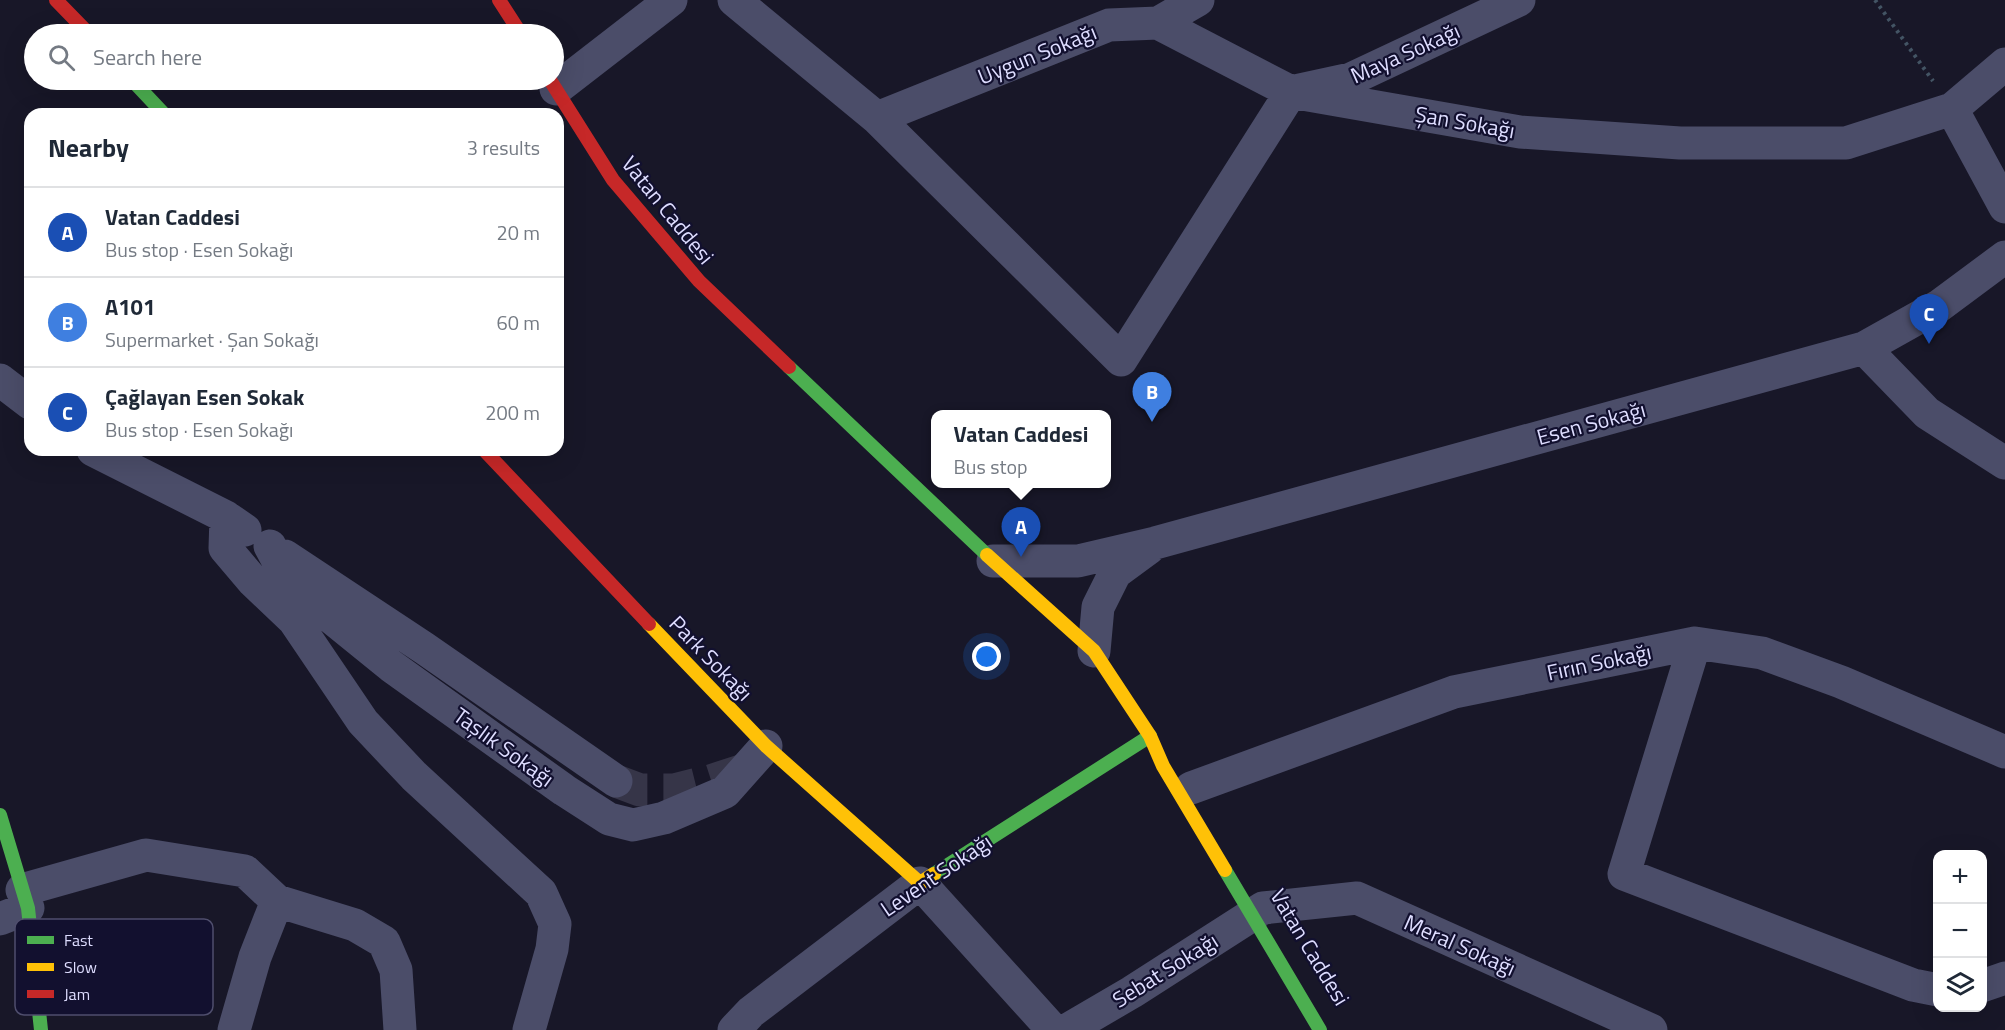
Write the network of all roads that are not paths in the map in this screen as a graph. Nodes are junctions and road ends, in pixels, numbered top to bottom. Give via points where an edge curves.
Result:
1 (56, 0) edge
2 (499, 0) edge
3 (671, 0) edge
4 (734, 0) edge
5 (1198, 0) edge
6 (1520, 0) edge
7 (1158, 23) junction
8 (79, 24) edge
9 (515, 24) edge
10 (2005, 63) edge
11 (564, 76) edge
12 (141, 90) edge
13 (557, 90) edge
14 (1291, 92) junction
15 (158, 108) edge
16 (1952, 109) junction
17 (877, 118) junction
18 (2005, 207) edge
19 (2005, 257) edge
20 (1864, 348) junction
21 (0, 380) edge
22 (24, 398) edge
23 (105, 456) edge
24 (490, 456) edge
25 (2005, 463) edge
26 (226, 517) junction
27 (1155, 543) junction
28 (270, 546) junction
29 (993, 561) junction
30 (1695, 643) junction
31 (1094, 651) junction
32 (1150, 736) junction
33 (766, 746) junction
34 (2005, 752) edge
35 (616, 781) tunnel mouth
36 (1191, 788) junction
37 (0, 815) edge
38 (920, 883) junction
39 (277, 901) junction
40 (17, 906) edge
41 (1257, 911) junction
42 (2005, 978) edge
43 (1987, 985) edge
44 (1933, 989) edge
45 (38, 1015) edge
46 (41, 1030) edge
47 (234, 1030) edge
48 (400, 1030) edge
49 (529, 1030) edge
50 (734, 1030) edge
51 (1053, 1030) edge
52 (1067, 1030) edge
53 (1320, 1030) edge
54 (1336, 1030) edge
55 (1651, 1030) edge

1 - 8 street
2 - 9 street
3 - 11 street
4 - 17 street
5 - 7 street, Uygun Sokağı
6 - 14 street, Maya Sokağı via 1351,79
7 - 14 street
7 - 17 street, Uygun Sokağı via 1109,25
10 - 16 street
12 - 15 street
13 - 29 street, Vatan Caddesi via 613,180 699,282
14 - 16 street, Şan Sokağı via 1520,132 1680,143 1846,143
14 - 17 street via 1121,360
16 - 18 street
19 - 20 street, Esen Sokağı via 1939,306
20 - 25 street via 1927,413
20 - 27 street, Esen Sokağı
21 - 22 street
23 - 26 street, Taşlık Sokağı
24 - 33 street, Park Sokağı
26 - 28 street, Taşlık Sokağı
26 - 49 street via 225,548 294,620 363,722 422,783 541,893 555,924 552,949
27 - 29 street, Esen Sokağı via 1078,561
27 - 31 street, Esen Sokağı via 1115,573 1098,607
28 - 33 street, Taşlık Sokağı via 291,585 381,659 609,819 633,825 644,823 725,792
28 - 35 street, Taşlık Sokağı
29 - 31 street, Vatan Caddesi
30 - 34 street, Fırın Sokağı via 1762,653
30 - 36 street, Fırın Sokağı via 1454,692
30 - 44 street via 1624,874 1913,985
31 - 32 street, Vatan Caddesi
32 - 36 street, Vatan Caddesi via 1174,760
32 - 38 street, Levent Sokağı
32 - 41 street, Vatan Caddesi via 1162,766
33 - 38 street, Park Sokağı
36 - 41 street, Vatan Caddesi
37 - 40 street
38 - 50 street, Levent Sokağı via 751,1012
38 - 51 street
39 - 40 street via 244,871 146,855
39 - 47 street via 255,957
39 - 48 street via 355,925 384,942 396,970
41 - 52 street, Sebat Sokağı
41 - 53 street, Vatan Caddesi
41 - 54 street, Vatan Caddesi
41 - 55 street, Meral Sokağı via 1357,898
42 - 43 street
45 - 46 street

